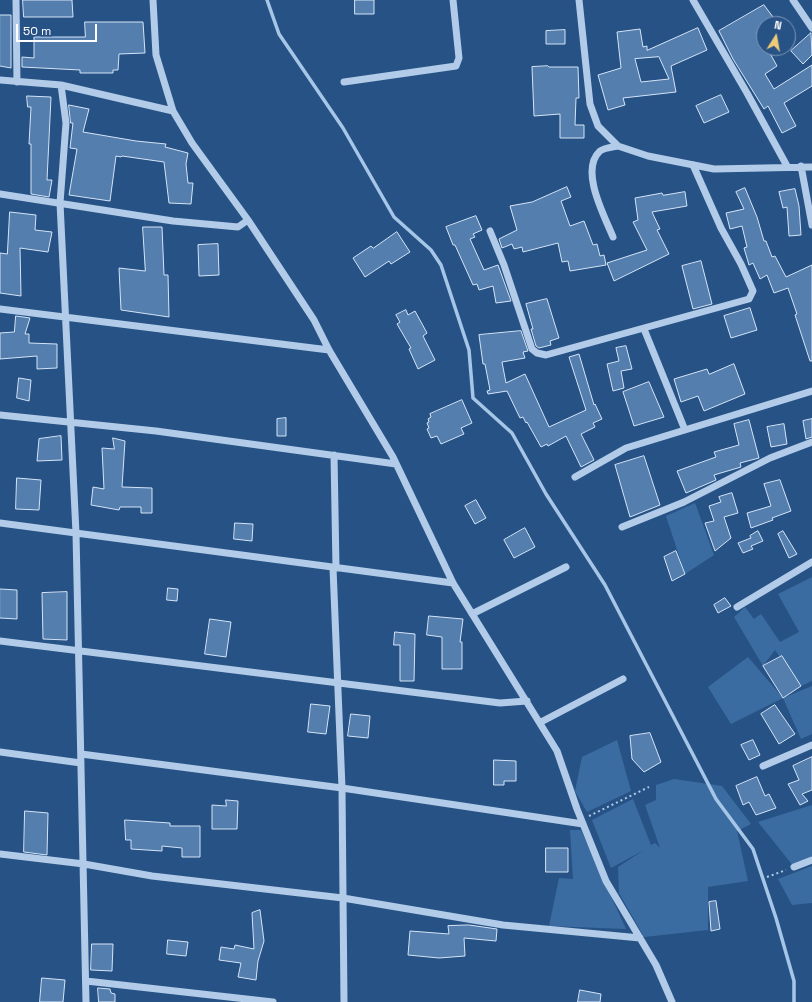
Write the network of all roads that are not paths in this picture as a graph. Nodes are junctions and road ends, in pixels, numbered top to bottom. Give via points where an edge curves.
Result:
1 (16, 0) edge
2 (153, 0) edge
3 (453, 0) edge
4 (579, 0) edge
5 (692, 0) edge
6 (793, 0) edge
7 (812, 28) edge
8 (0, 80) edge
9 (17, 82) junction
10 (344, 82) dead end
11 (61, 84) junction
12 (173, 111) junction
13 (618, 146) junction
14 (693, 165) junction
15 (787, 166) junction
16 (801, 166) junction
17 (812, 167) edge
18 (0, 194) edge
19 (60, 203) junction
20 (248, 220) junction
21 (812, 225) edge
22 (490, 231) dead end
23 (613, 237) dead end
24 (0, 309) edge
25 (66, 318) junction
26 (644, 329) junction
27 (329, 350) junction
28 (812, 391) edge
29 (0, 414) edge
30 (71, 422) junction
31 (684, 430) junction
32 (812, 442) edge
33 (334, 456) junction
34 (396, 464) junction
35 (575, 477) dead end
36 (0, 523) edge
37 (622, 528) dead end
38 (76, 533) junction
39 (812, 562) edge
40 (566, 567) dead end
41 (335, 568) junction
42 (453, 584) junction
43 (737, 607) dead end
44 (472, 614) junction
45 (0, 641) edge
46 (79, 650) junction
47 (623, 679) dead end
48 (338, 682) junction
49 (527, 701) junction
50 (541, 722) junction
51 (812, 745) edge
52 (0, 752) edge
53 (81, 754) junction
54 (81, 764) junction
55 (763, 766) dead end
56 (342, 788) junction
57 (582, 822) junction
58 (0, 854) edge
59 (812, 860) edge
60 (84, 864) junction
61 (794, 867) road end
62 (343, 898) junction
63 (640, 938) junction
64 (86, 981) junction
65 (86, 1002) edge
66 (273, 1002) edge
67 (344, 1002) edge
68 (672, 1002) edge

1 - 9 street
2 - 12 street via 156,54
3 - 10 street via 458,58 456,66
4 - 13 street via 590,104 598,126
5 - 15 street
6 - 7 street
8 - 9 street
9 - 11 street
11 - 12 street
11 - 19 street via 66,122
12 - 20 street via 192,143
13 - 14 street via 648,156
13 - 23 street via 602,150 596,157 593,167 593,187
14 - 15 street via 714,169
14 - 26 street via 753,291 749,299
15 - 16 street
16 - 17 street
16 - 21 street
18 - 19 street
19 - 20 street via 173,222 238,227
19 - 25 street
20 - 27 street via 314,320
22 - 26 street via 532,349 537,353 546,355
24 - 25 street
25 - 27 street
25 - 30 street
26 - 31 street
27 - 34 street
28 - 31 street
29 - 30 street
30 - 33 street
30 - 38 street
31 - 35 street via 626,448
32 - 37 street via 770,458 684,502
33 - 34 street
33 - 41 street
34 - 42 street
36 - 38 street
38 - 41 street
38 - 46 street
39 - 43 street
40 - 44 street
41 - 42 street
41 - 48 street
42 - 44 street
44 - 49 street
45 - 46 street
46 - 48 street
46 - 53 street
47 - 50 street
48 - 49 street via 500,703
48 - 56 street
49 - 50 street
50 - 57 street via 557,751
51 - 55 street
52 - 54 street
53 - 54 street
53 - 56 street
54 - 60 street
56 - 57 street
56 - 62 street
57 - 63 street via 606,881
58 - 60 street
59 - 61 street
60 - 62 street via 152,876
60 - 64 street
62 - 63 street via 503,925
62 - 67 street
63 - 68 street via 656,965
64 - 65 street
64 - 66 street

